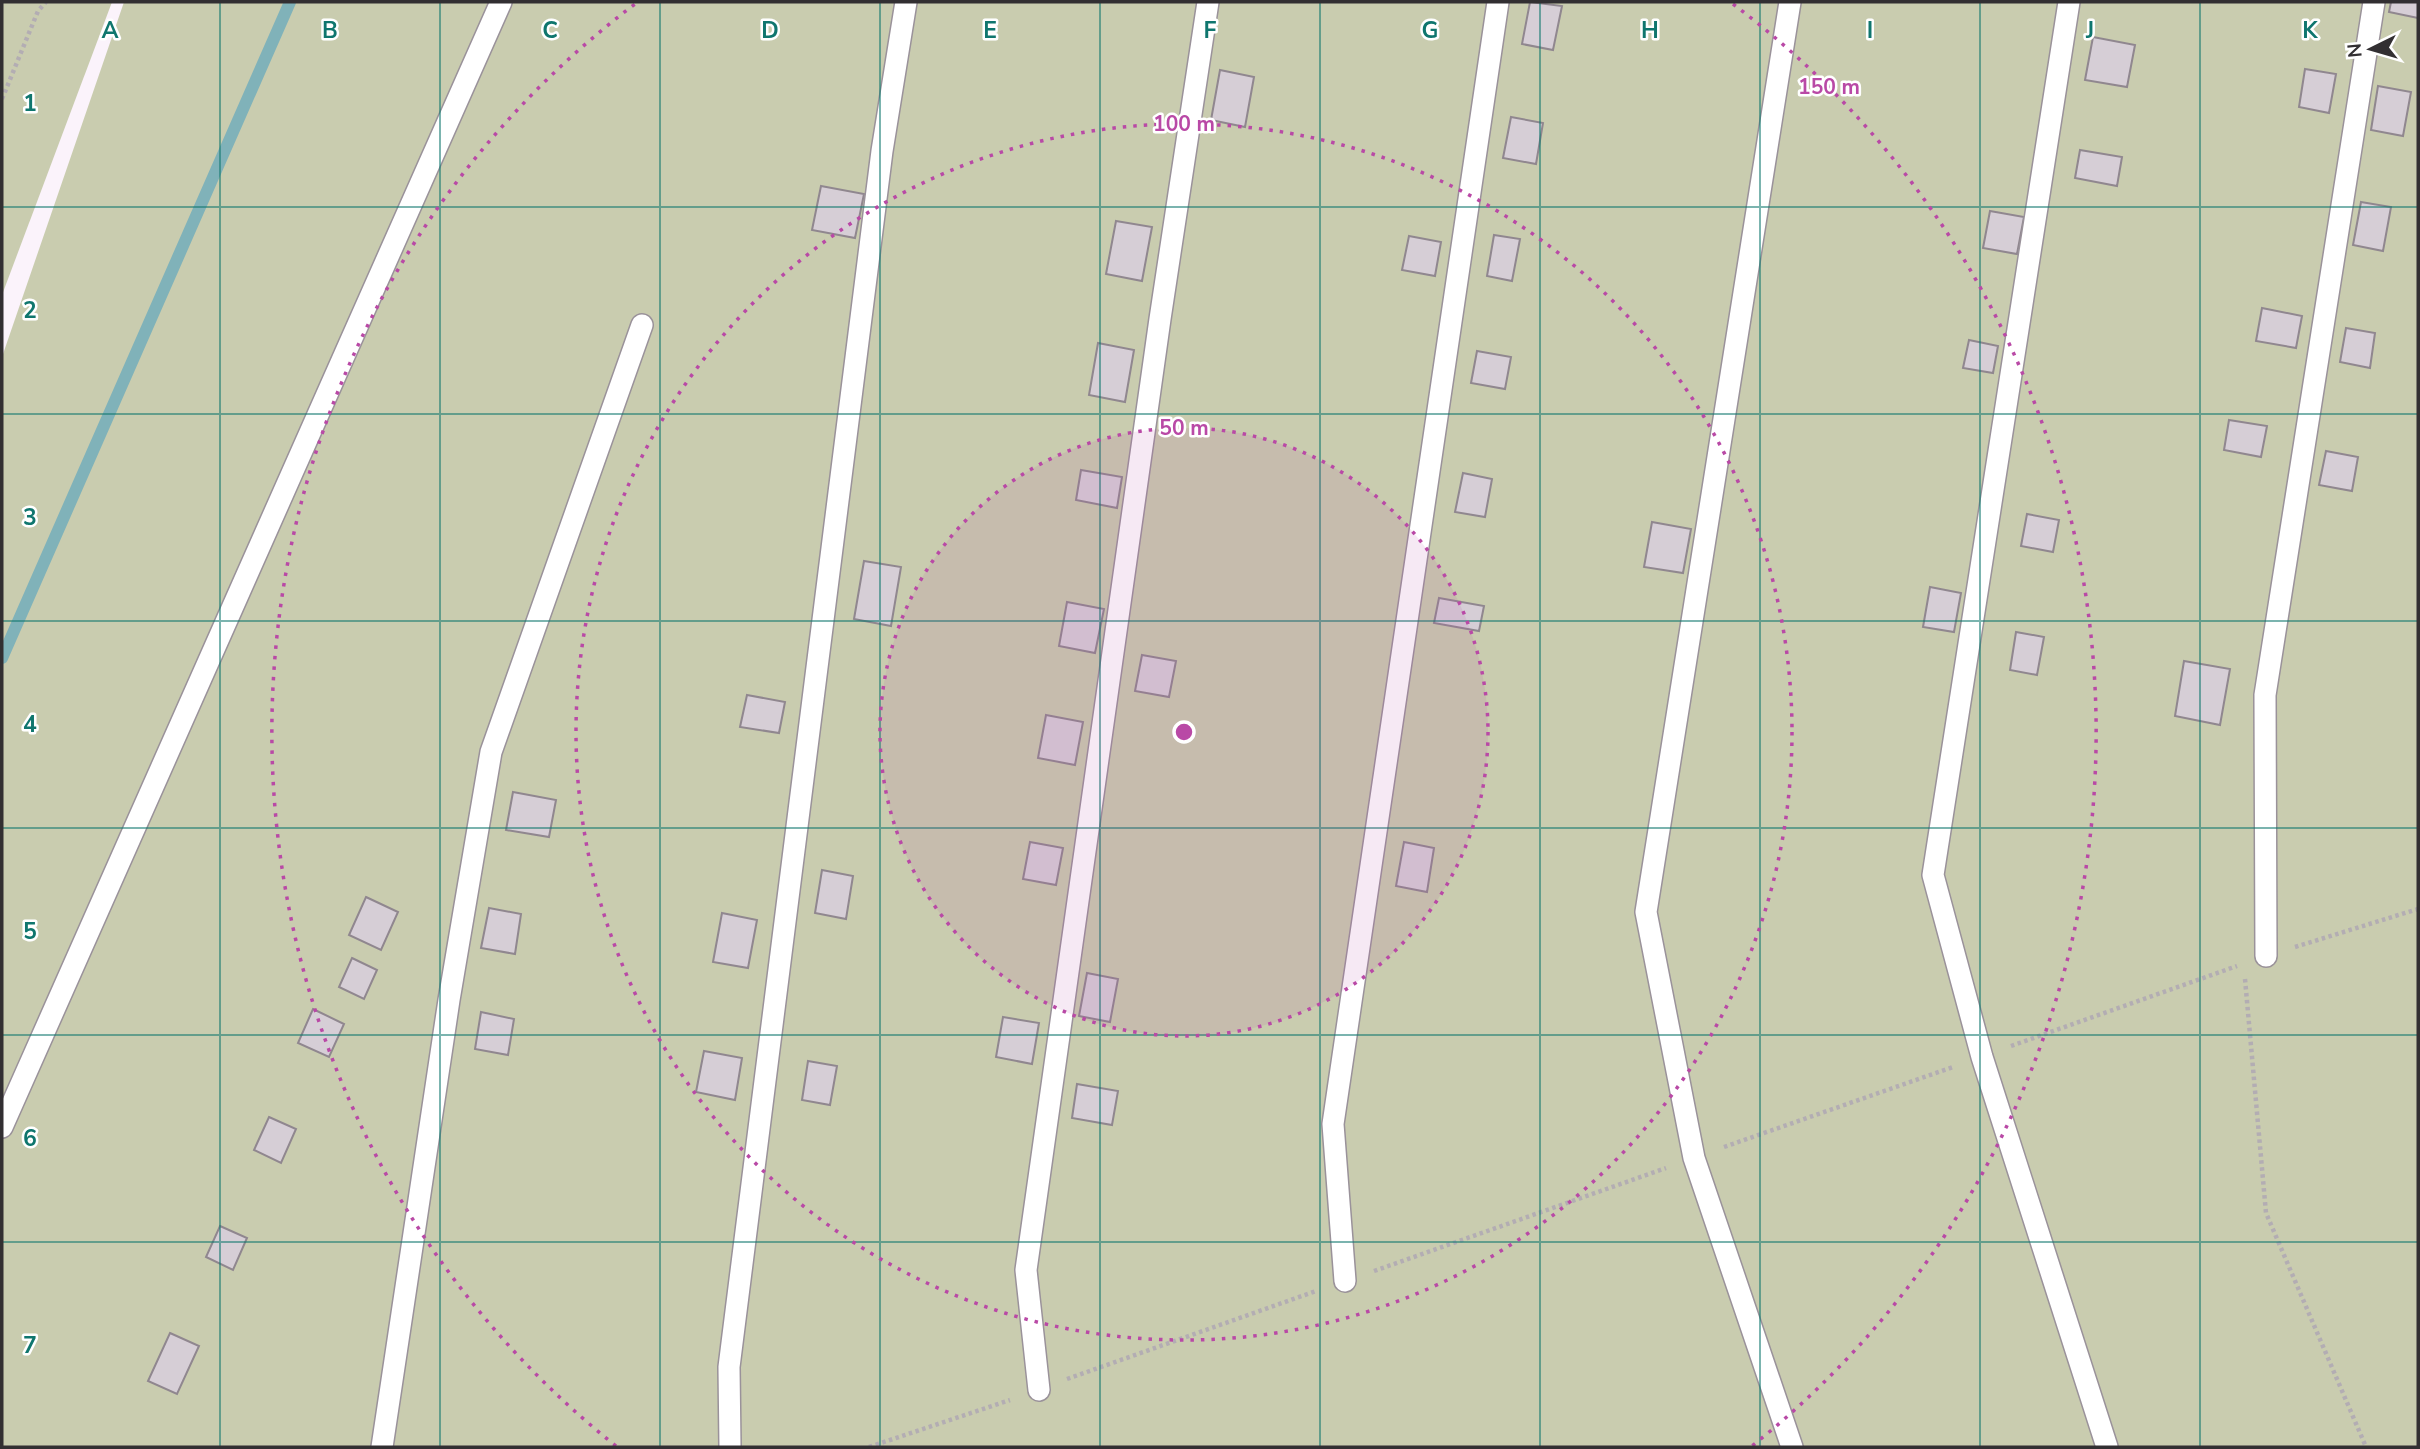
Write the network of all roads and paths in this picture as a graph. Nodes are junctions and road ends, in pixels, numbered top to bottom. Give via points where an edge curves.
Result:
1 (46, 2) edge
2 (501, 2) edge
3 (906, 2) edge
4 (1208, 2) edge
5 (1498, 2) edge
6 (1790, 2) edge
7 (2069, 2) edge
8 (2374, 2) edge
9 (2, 99) edge
10 (642, 325) dead end
11 (2418, 909) edge
12 (2266, 956) junction
13 (2244, 964) junction
14 (1982, 1057) junction
15 (2, 1127) edge
16 (1694, 1158) junction
17 (1345, 1281) junction
18 (1039, 1390) junction
19 (899, 1439) junction
20 (382, 1447) edge
21 (730, 1447) edge
22 (869, 1447) edge
23 (902, 1447) edge
24 (1792, 1447) edge
25 (2107, 1447) edge
26 (2366, 1447) edge

1 - 9 path via 38,11
2 - 15 lane
3 - 21 lane via 882,151 731,1354
4 - 18 lane via 1026,1270
5 - 17 lane via 1333,1124
6 - 16 lane via 1646,912
7 - 14 lane via 1933,875
8 - 12 lane via 2265,695
10 - 20 lane via 491,752
11 - 12 path
12 - 13 path
13 - 14 path
13 - 26 path via 2266,1213
14 - 16 path
14 - 25 lane
16 - 17 path
16 - 24 lane
17 - 18 path
18 - 19 path
19 - 22 path
19 - 23 path

